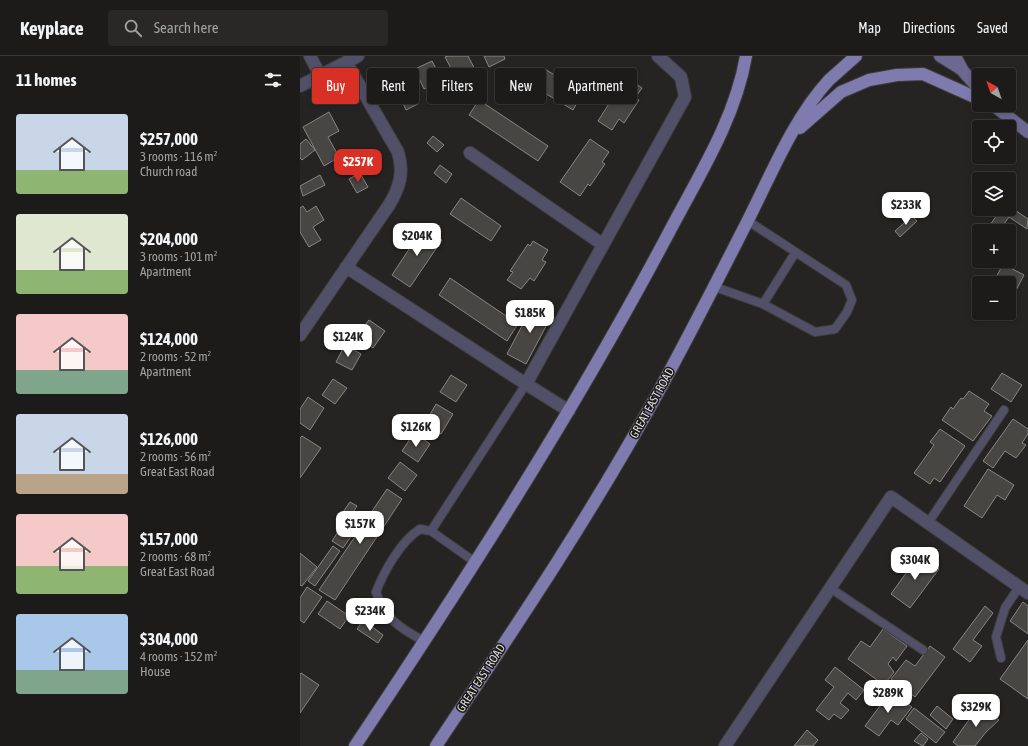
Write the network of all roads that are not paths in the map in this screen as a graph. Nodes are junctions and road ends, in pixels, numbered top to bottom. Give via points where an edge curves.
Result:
1 (310, 56) edge
2 (358, 56) edge
3 (658, 56) edge
4 (746, 56) edge
5 (856, 56) edge
6 (940, 56) edge
7 (955, 56) edge
8 (346, 62) junction
9 (316, 68) edge
10 (334, 68) edge
11 (964, 71) junction
12 (312, 79) edge
13 (972, 81) edge
14 (300, 86) edge
15 (972, 96) edge
16 (1002, 112) edge
17 (1028, 132) edge
18 (791, 136) junction
19 (470, 153) dead end
20 (748, 221) junction
21 (602, 244) junction
22 (794, 253) junction
23 (346, 267) junction
24 (714, 287) junction
25 (763, 304) junction
26 (300, 335) edge
27 (526, 384) junction
28 (1004, 410) dead end
29 (569, 411) junction
30 (928, 523) junction
31 (431, 531) junction
32 (475, 562) junction
33 (830, 588) junction
34 (1023, 590) edge
35 (424, 641) junction
36 (923, 650) dead end
37 (1001, 658) dead end
38 (355, 746) edge
39 (436, 746) edge
40 (725, 746) edge

1 - 9 street
2 - 8 street
3 - 21 street via 681,77 685,97
4 - 29 main road via 732,110 642,282
5 - 18 main road, GREAT EAST ROAD via 829,80
6 - 11 main road
7 - 11 main road
8 - 10 street
8 - 23 street via 390,136 399,157 401,172 400,183 393,198
11 - 13 main road
12 - 14 street
15 - 18 main road via 923,74 870,80 841,92
16 - 17 main road
18 - 20 main road, GREAT EAST ROAD
19 - 21 street
20 - 22 lane
20 - 24 main road, GREAT EAST ROAD
21 - 27 street
22 - 25 lane
22 - 25 lane via 846,285 852,300 847,312 835,329 815,332
23 - 26 street
23 - 27 street
24 - 25 lane
24 - 39 main road, GREAT EAST ROAD via 655,398 605,484 545,581
27 - 29 street
27 - 31 lane
28 - 30 lane
29 - 32 main road
30 - 33 street via 891,497
30 - 34 street
31 - 32 lane
31 - 35 lane via 420,529 412,534 384,572 376,592 380,605 402,629
32 - 35 main road
33 - 36 lane
33 - 40 street
34 - 37 lane via 1005,608 996,637
35 - 38 main road

